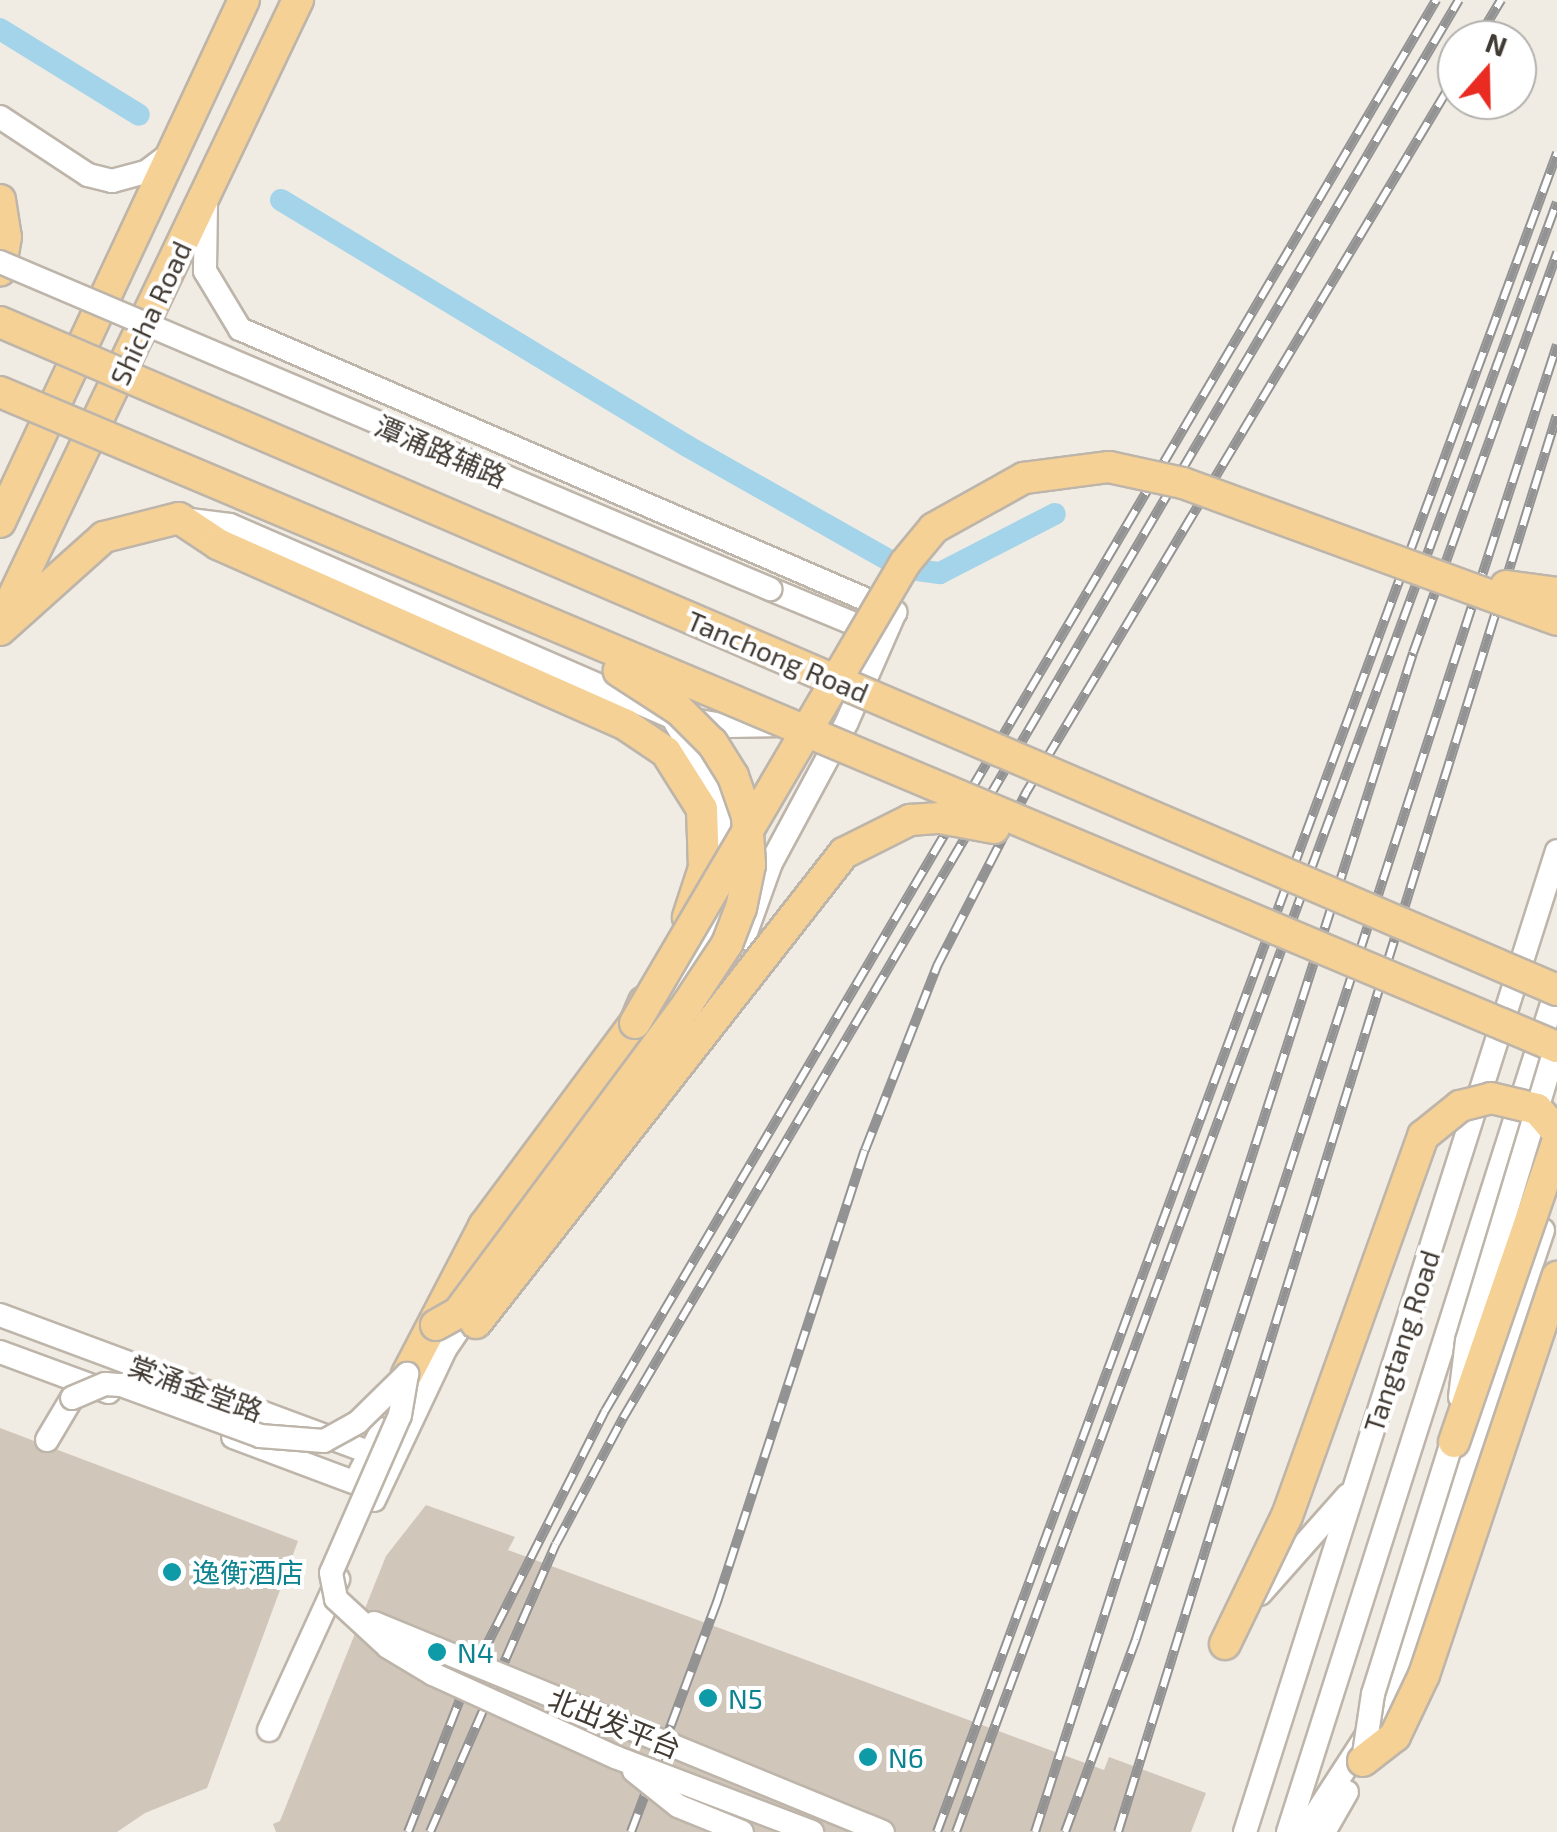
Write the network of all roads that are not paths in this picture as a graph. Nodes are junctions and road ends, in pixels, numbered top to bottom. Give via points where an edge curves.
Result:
1 (244, 0) edge
2 (298, 0) edge
3 (0, 117) edge
4 (174, 150) junction
5 (208, 191) junction
6 (0, 200) edge
7 (0, 266) edge
8 (0, 322) edge
9 (0, 392) edge
10 (179, 518) junction
11 (0, 522) edge
12 (1434, 571) junction
13 (1557, 593) edge
14 (488, 602) junction
15 (1557, 620) edge
16 (0, 627) edge
17 (884, 636) junction
18 (670, 716) junction
19 (847, 722) junction
20 (1557, 851) edge
21 (1102, 860) junction
22 (1557, 989) edge
23 (635, 1024) junction
24 (1557, 1045) edge
25 (1557, 1132) edge
26 (1557, 1143) edge
27 (1555, 1194) edge
28 (1557, 1277) edge
29 (1549, 1312) edge
30 (0, 1315) edge
31 (476, 1322) joint
32 (436, 1325) junction
33 (0, 1352) edge
34 (415, 1386) junction
35 (47, 1440) dead end
36 (1454, 1442) junction
37 (382, 1457) junction
38 (355, 1482) junction
39 (1354, 1488) junction
40 (378, 1492) junction
41 (348, 1612) junction
42 (1225, 1644) joint
43 (269, 1730) dead end
44 (615, 1757) junction
45 (1363, 1762) junction
46 (742, 1832) edge
47 (812, 1832) edge
48 (883, 1832) edge
49 (1245, 1832) edge
50 (1288, 1832) edge
51 (1304, 1832) edge
52 (1324, 1832) edge

1 - 4 main road, Shicha Road
2 - 5 main road, Shicha Road
3 - 4 street via 88,174 112,181 146,172
4 - 11 main road, Shicha Road
5 - 16 main road, Shicha Road
5 - 17 street via 204,271 240,329 895,612
6 - 7 main road via 6,237
7 - 17 street, 潭涌路辅路, bridge
8 - 22 main road, Tanchong Road, bridge
9 - 14 main road, bridge
10 - 16 main road via 104,537
10 - 18 street via 230,525
10 - 23 main road, bridge via 218,544 626,725 666,752 702,809 704,868
12 - 13 main road, bridge
12 - 15 main road, bridge
12 - 23 main road, bridge via 1225,495 1142,473 1068,470 1024,478 988,496 934,528 879,600
14 - 21 main road, bridge
14 - 32 main road, bridge via 633,678 712,743 747,816 750,865 728,944 688,1003 458,1313
17 - 19 street
18 - 19 street via 728,726
18 - 37 street via 709,779 721,822 732,878 718,929 464,1288
19 - 34 street via 770,863 740,948
20 - 39 street, Tangtang Road
21 - 24 main road, bridge
21 - 31 main road, bridge via 940,818 910,820 844,853
22 - 50 street, Tangtang Road
23 - 32 main road via 484,1226 445,1290
24 - 36 street, bridge via 1467,1341
25 - 42 main road, bridge via 1537,1110 1491,1098 1460,1106 1423,1136 1287,1516
26 - 36 main road, bridge
27 - 51 street via 1382,1712
28 - 29 main road, bridge
29 - 45 main road, bridge via 1424,1675 1395,1736
30 - 37 street, 棠涌金堂路
31 - 34 street
32 - 34 main road
33 - 38 street, 棠涌金堂路
34 - 35 street, bridge via 324,1441 272,1439 145,1391 105,1384 72,1398
34 - 37 street
34 - 41 street, bridge via 330,1573 336,1599
36 - 45 street, bridge via 1372,1694
37 - 38 street
37 - 40 street
38 - 40 street, 棠涌金堂路
39 - 42 street via 1276,1572
39 - 49 street, Tangtang Road
40 - 43 street
41 - 44 street, 北出发平台, bridge via 433,1674
41 - 48 street, 北出发平台, bridge
44 - 46 street, 北出发平台, bridge via 678,1806
44 - 47 street, 北出发平台, bridge
45 - 52 street

